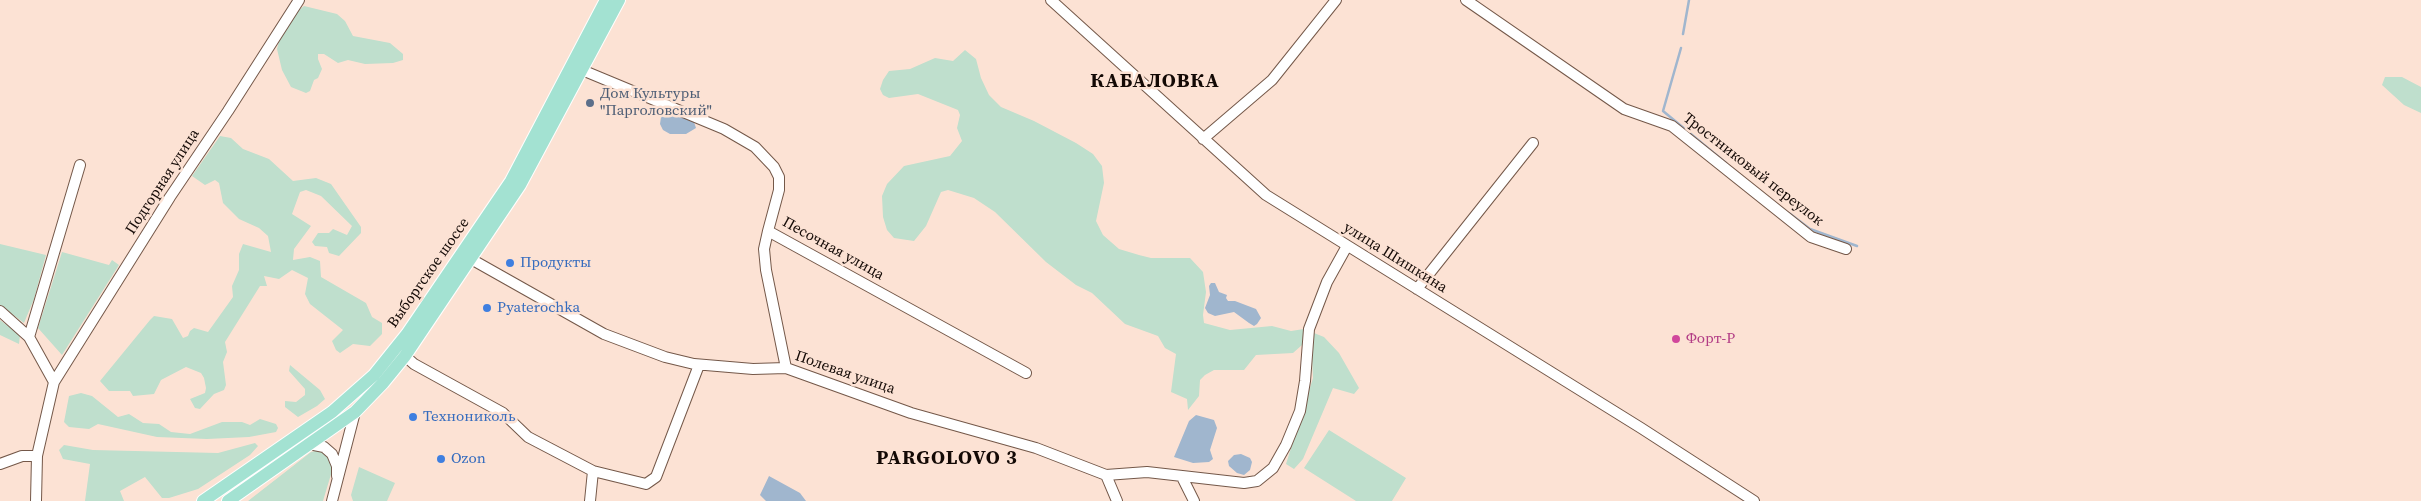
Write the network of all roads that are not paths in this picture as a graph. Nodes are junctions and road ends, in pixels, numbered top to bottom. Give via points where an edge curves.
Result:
1 (299, 0) edge
2 (606, 0) edge
3 (619, 0) edge
4 (1051, 0) edge
5 (1336, 0) edge
6 (1466, 0) edge
7 (582, 70) junction
8 (1203, 139) junction
9 (1533, 143) dead end
10 (80, 165) dead end
11 (768, 230) junction
12 (1347, 246) junction
13 (1846, 248) dead end
14 (471, 259) junction
15 (1417, 289) junction
16 (0, 311) edge
17 (29, 337) junction
18 (405, 356) junction
19 (699, 364) junction
20 (786, 368) junction
21 (1026, 373) dead end
22 (54, 382) junction
23 (355, 412) junction
24 (309, 444) junction
25 (37, 456) junction
26 (0, 464) edge
27 (593, 471) junction
28 (1106, 475) junction
29 (1182, 477) junction
30 (338, 482) junction
31 (36, 501) edge
32 (203, 501) edge
33 (228, 501) edge
34 (332, 501) edge
35 (590, 501) edge
36 (1117, 501) edge
37 (1194, 501) edge
38 (1754, 501) edge

1 - 22 street, Подгорная улица
2 - 32 main road, Выборгское шоссе via 511,181 396,349 374,375 332,412
3 - 7 main road, Выборгское шоссе
4 - 8 street, улица Шишкина
5 - 8 street via 1272,80
6 - 13 street, Тростниковый переулок via 1624,109 1672,126 1811,237
7 - 11 street, Песочная улица via 724,129 755,147 779,177 779,190
7 - 14 main road, Выборгское шоссе via 520,185
8 - 12 street, улица Шишкина via 1266,195
9 - 15 street
10 - 17 street
11 - 20 street via 764,248 766,270
11 - 21 street, Песочная улица
12 - 15 street, улица Шишкина
12 - 29 street via 1327,282 1309,329 1300,411 1273,468 1257,481 1244,483
14 - 18 main road, Выборгское шоссе
14 - 19 street, Полевая улица via 604,334 665,357
15 - 38 street, улица Шишкина
16 - 17 street
17 - 22 street
18 - 23 main road, Выборгское шоссе
18 - 27 street via 503,412 528,437
19 - 20 street, Полевая улица via 752,370
19 - 27 street via 656,477 646,484
20 - 28 street, Полевая улица via 911,413 1036,448
22 - 25 street, Подгорная улица
23 - 24 main road, Выборгское шоссе
23 - 30 street
24 - 30 street via 324,447 332,454
24 - 33 main road, Выборгское шоссе
25 - 26 street via 22,456
25 - 31 street, Подгорная улица
27 - 35 street
28 - 29 street via 1147,472
28 - 36 street
29 - 37 street
30 - 34 street

